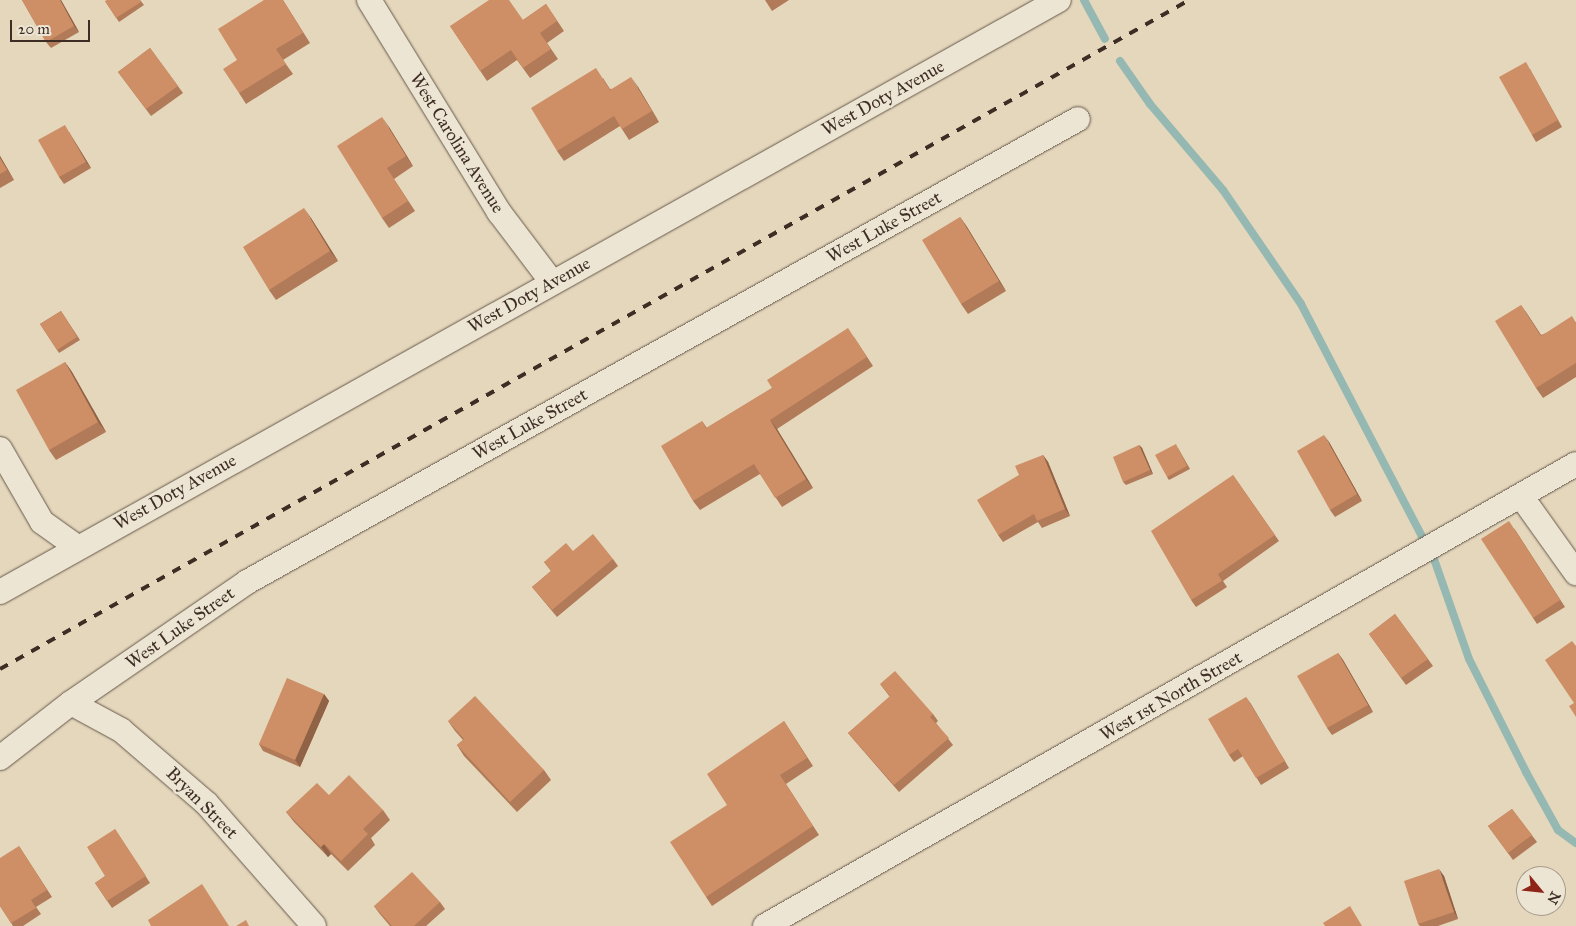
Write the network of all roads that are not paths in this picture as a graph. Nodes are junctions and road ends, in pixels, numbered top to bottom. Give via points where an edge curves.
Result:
1 (369, 0) edge
2 (1043, 4) edge
3 (1078, 119) dead end
4 (552, 282) junction
5 (0, 449) edge
6 (1576, 464) edge
7 (1522, 496) junction
8 (77, 547) junction
9 (1576, 573) edge
10 (0, 592) edge
11 (71, 703) junction
12 (0, 758) edge
13 (314, 926) edge
14 (764, 926) edge

1 - 4 street, West Carolina Avenue via 499,212
2 - 4 street, West Doty Avenue
3 - 11 street, West Luke Street via 246,582
4 - 8 street, West Doty Avenue
5 - 8 street via 42,522
6 - 7 street, West 1st North Street
7 - 9 street
7 - 14 street, West 1st North Street
8 - 10 street, West Doty Avenue
11 - 12 street, West Luke Street
11 - 13 street, Bryan Street via 122,730 207,804

